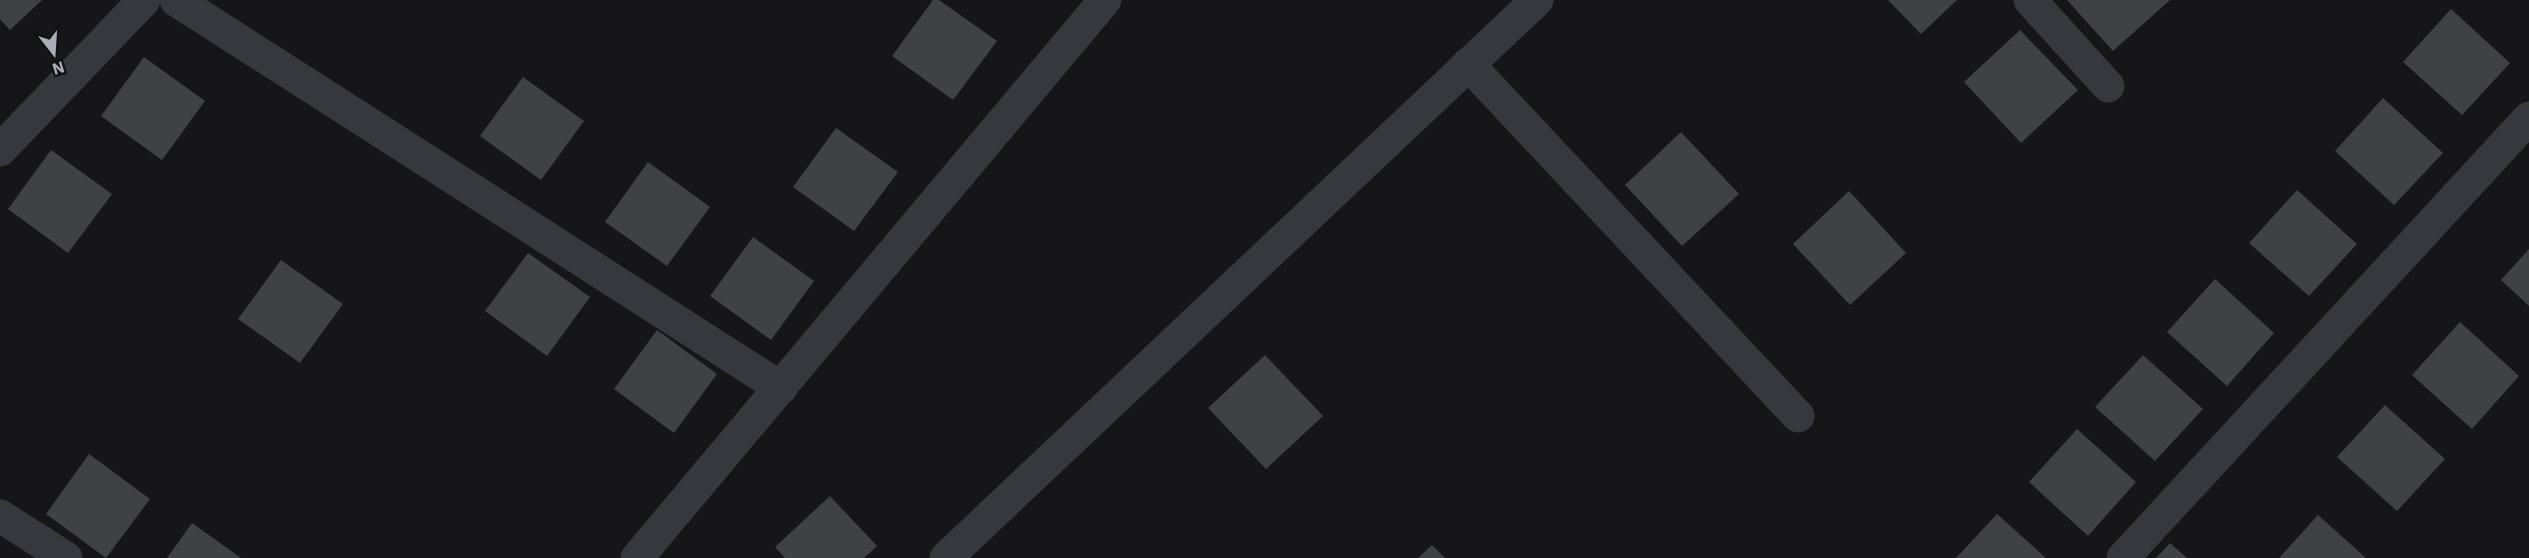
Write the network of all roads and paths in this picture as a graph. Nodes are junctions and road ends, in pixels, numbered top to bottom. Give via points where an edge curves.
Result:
1 (144, 0) edge
2 (176, 0) edge
3 (1105, 0) edge
4 (1538, 0) edge
5 (2030, 0) edge
6 (1468, 64) junction
7 (2108, 86) dead end
8 (2529, 118) edge
9 (0, 150) edge
10 (781, 388) junction
11 (1798, 416) dead end
12 (0, 516) edge
13 (66, 558) edge
14 (638, 558) edge
15 (946, 558) edge
16 (2123, 558) edge

1 - 9 street
2 - 10 street
3 - 10 street
4 - 6 street
5 - 7 street
6 - 11 street
6 - 15 street
8 - 16 street
10 - 14 street
12 - 13 street

